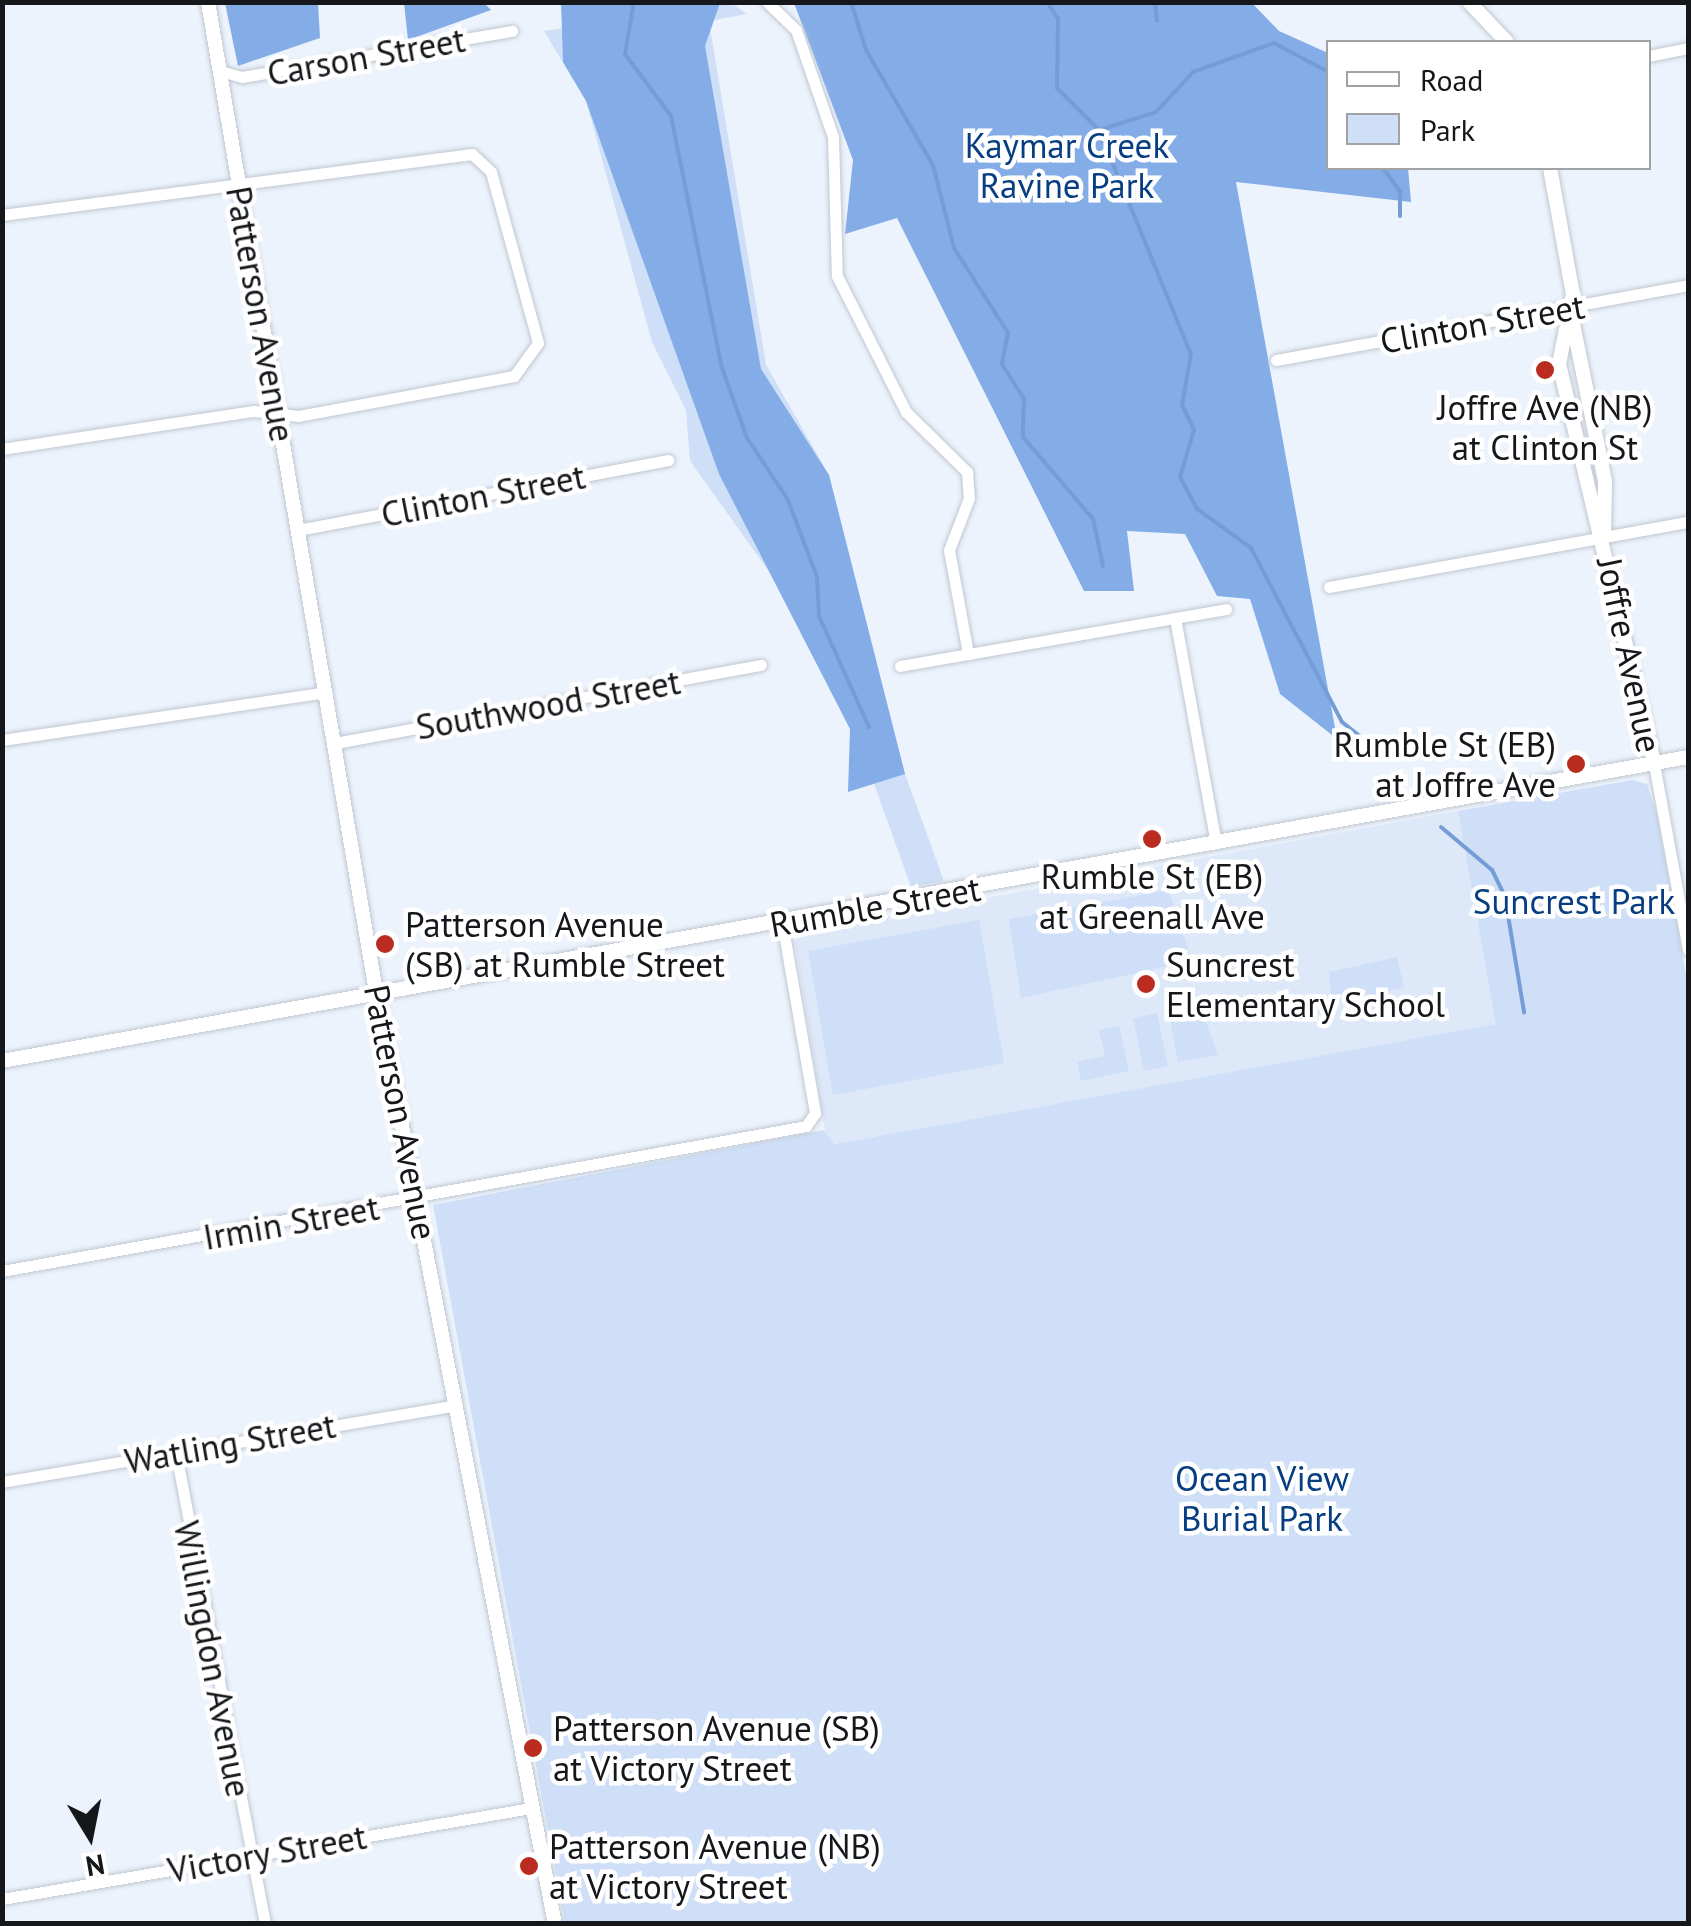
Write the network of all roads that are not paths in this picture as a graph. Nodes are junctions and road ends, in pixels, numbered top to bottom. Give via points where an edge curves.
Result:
1 (208, 2) edge
2 (767, 2) edge
3 (1470, 2) edge
4 (512, 31) dead end
5 (1505, 40) edge
6 (1688, 48) edge
7 (1651, 55) edge
8 (220, 71) junction
9 (1550, 170) edge
10 (239, 185) junction
11 (2, 216) edge
12 (1688, 285) edge
13 (1572, 311) junction
14 (1276, 360) dead end
15 (278, 414) junction
16 (2, 449) edge
17 (668, 460) dead end
18 (1688, 522) edge
19 (298, 530) junction
20 (1604, 537) junction
21 (1330, 587) dead end
22 (1226, 609) dead end
23 (1175, 618) junction
24 (968, 654) junction
25 (761, 665) dead end
26 (900, 666) dead end
27 (326, 692) junction
28 (2, 740) edge
29 (335, 743) junction
30 (1688, 757) edge
31 (1654, 764) junction
32 (1216, 844) junction
33 (782, 922) junction
34 (1688, 950) edge
35 (377, 996) junction
36 (2, 1061) edge
37 (419, 1198) junction
38 (2, 1271) edge
39 (457, 1404) junction
40 (176, 1453) junction
41 (2, 1482) edge
42 (532, 1808) junction
43 (250, 1856) junction
44 (2, 1900) edge
45 (265, 1924) edge
46 (555, 1924) edge

1 - 8 street, Patterson Avenue
2 - 24 street via 796,30 833,137 837,276 906,412 968,472 969,498 949,550
3 - 5 street
4 - 8 street, Carson Street via 242,77
6 - 7 street
8 - 10 street, Patterson Avenue
9 - 13 street, Joffre Avenue
10 - 11 street
10 - 15 street, Patterson Avenue
10 - 15 street via 478,156 490,172 538,343 514,376
12 - 13 street, Clinton Street
13 - 14 street, Clinton Street
13 - 20 street, Joffre Avenue via 1605,481
13 - 20 street, Joffre Avenue via 1559,364
15 - 16 street
15 - 19 street, Patterson Avenue
17 - 19 street, Clinton Street
18 - 20 street
19 - 27 street, Patterson Avenue
20 - 21 street
20 - 31 street, Joffre Avenue
22 - 23 street
23 - 24 street
23 - 32 street
24 - 26 street
25 - 29 street, Southwood Street
27 - 28 street
27 - 29 street, Patterson Avenue
29 - 35 street, Patterson Avenue
30 - 31 street, Rumble Street
31 - 32 street, Rumble Street
31 - 34 street, Joffre Avenue
32 - 33 street, Rumble Street
33 - 35 street, Rumble Street
33 - 37 street, Irmin Street via 814,1122
35 - 36 street, Rumble Street
35 - 37 street, Patterson Avenue
37 - 38 street, Irmin Street
37 - 39 street, Patterson Avenue
39 - 40 street, Watling Street
39 - 42 street, Patterson Avenue
40 - 41 street, Watling Street
40 - 43 street, Willingdon Avenue
42 - 43 street, Victory Street
42 - 46 street, Patterson Avenue
43 - 44 street, Victory Street
43 - 45 street, Willingdon Avenue

